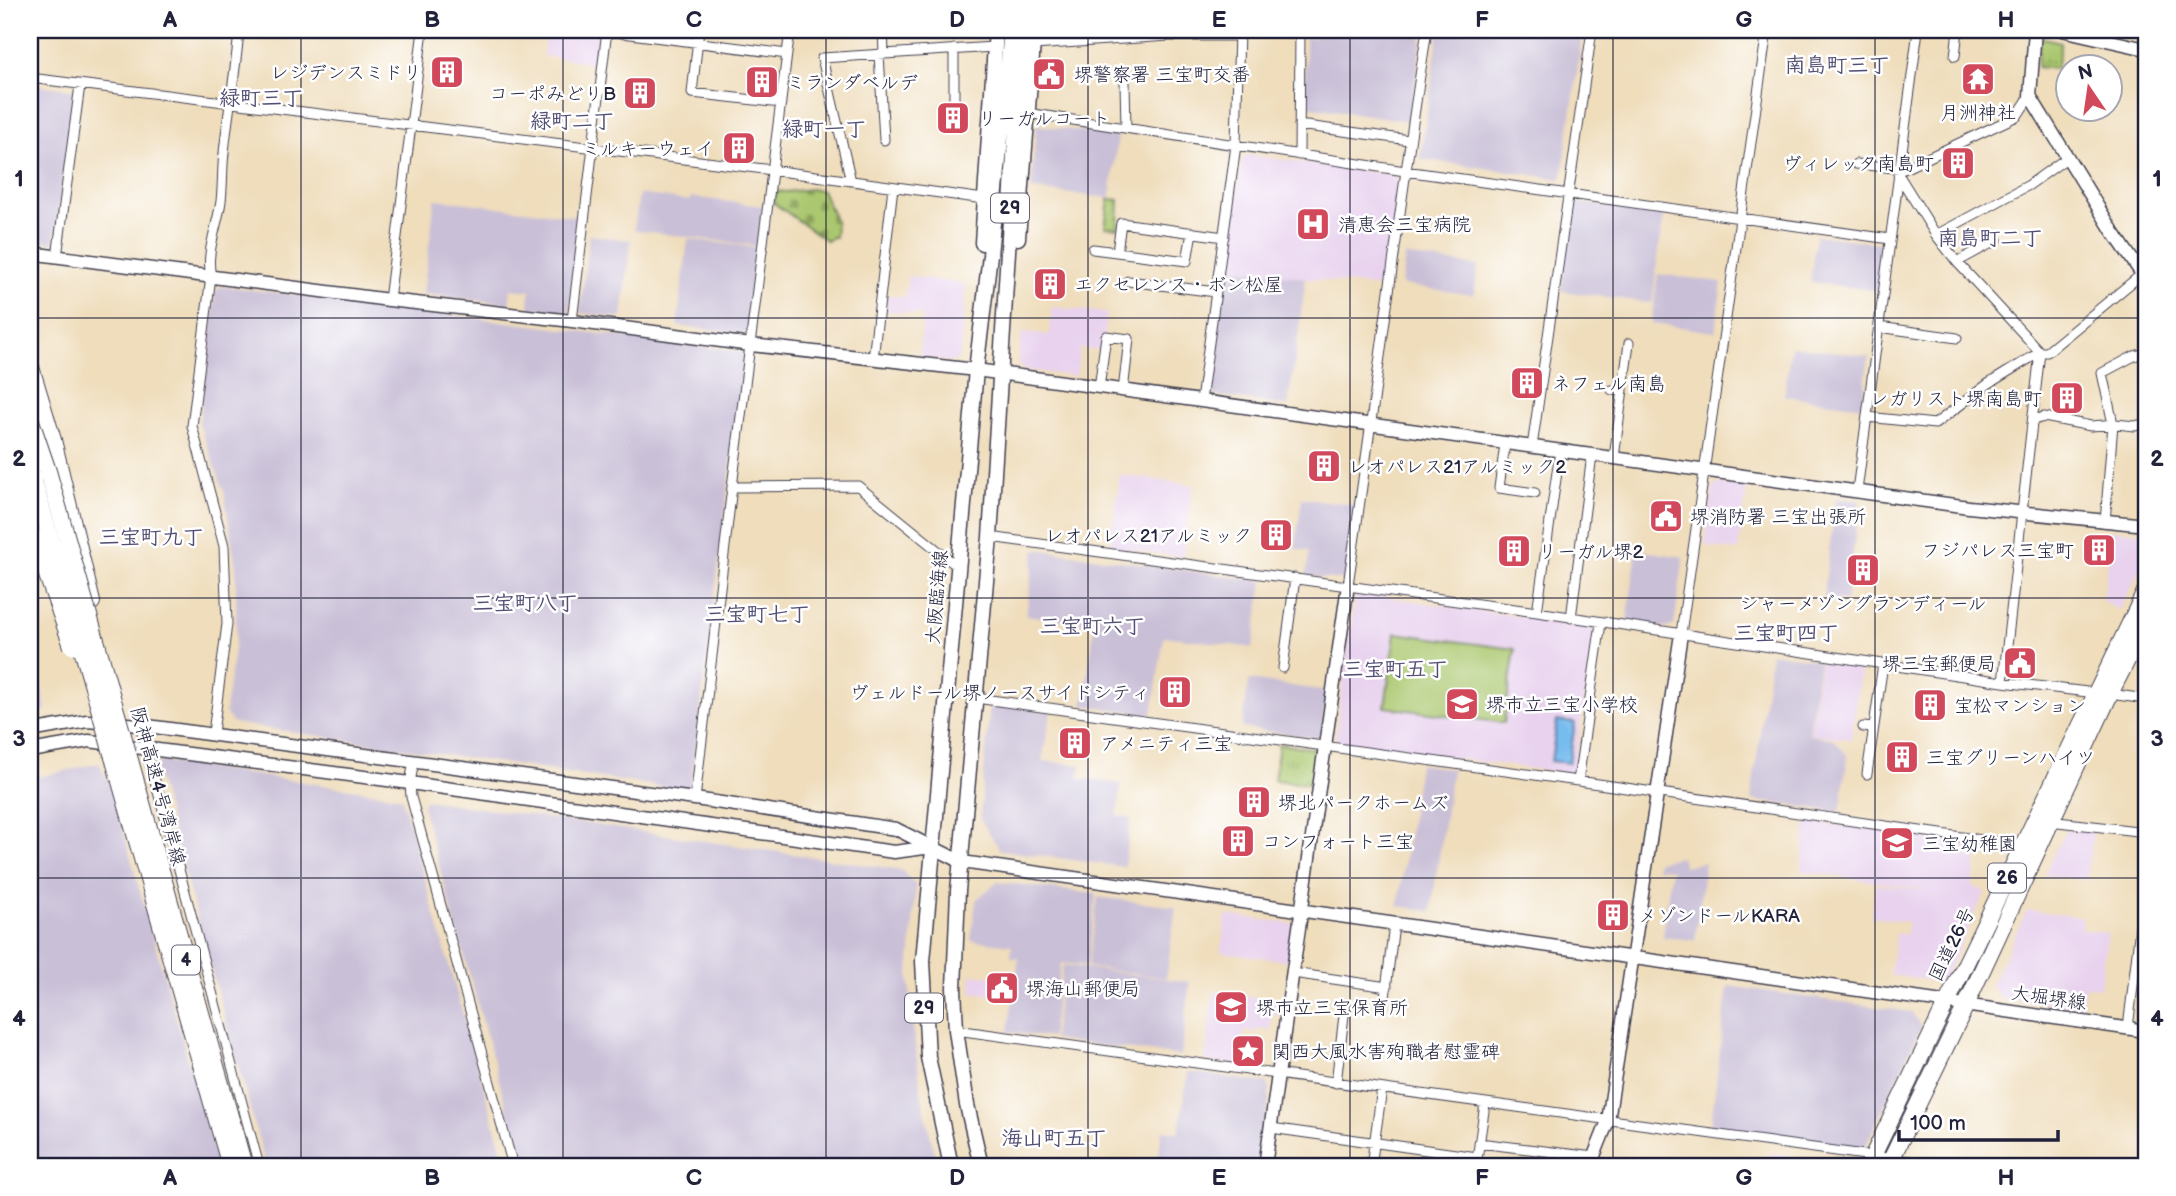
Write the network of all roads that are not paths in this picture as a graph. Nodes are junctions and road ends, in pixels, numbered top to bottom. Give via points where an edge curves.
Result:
1 (239, 30) edge
2 (423, 30) edge
3 (607, 30) edge
4 (699, 30) edge
5 (790, 30) edge
6 (883, 30) edge
7 (996, 30) edge
8 (1034, 30) edge
9 (1300, 30) edge
10 (1427, 30) edge
11 (1592, 30) edge
12 (1767, 30) edge
13 (1918, 30) edge
14 (1958, 30) edge
15 (2035, 30) edge
16 (2062, 30) edge
17 (1169, 33) edge
18 (1239, 33) edge
19 (1019, 37) edge
20 (697, 42) junction
21 (994, 47) junction
22 (954, 49) junction
23 (2146, 49) edge
24 (787, 54) junction
25 (882, 54) junction
26 (1955, 56) dead end
27 (30, 78) edge
28 (1125, 82) dead end
29 (80, 85) junction
30 (2030, 96) junction
31 (781, 103) junction
32 (954, 103) dead end
33 (231, 104) junction
34 (1027, 113) junction
35 (1299, 125) junction
36 (410, 127) junction
37 (1126, 128) junction
38 (884, 140) dead end
39 (1409, 140) junction
40 (1237, 145) junction
41 (592, 148) junction
42 (1299, 155) junction
43 (2068, 158) junction
44 (1856, 164) dead end
45 (772, 170) junction
46 (1405, 171) junction
47 (1898, 172) junction
48 (851, 181) junction
49 (893, 187) junction
50 (1568, 193) junction
51 (984, 199) junction
52 (1741, 219) junction
53 (1192, 232) junction
54 (1936, 236) junction
55 (1224, 237) junction
56 (1890, 239) junction
57 (1997, 240) dead end
58 (1093, 249) dead end
59 (1117, 252) junction
60 (30, 253) edge
61 (57, 257) junction
62 (1957, 261) junction
63 (211, 276) junction
64 (2144, 278) edge
65 (1128, 281) dead end
66 (1216, 292) junction
67 (389, 300) junction
68 (572, 321) junction
69 (1879, 327) junction
70 (1957, 338) dead end
71 (1629, 343) dead end
72 (751, 345) junction
73 (2040, 352) junction
74 (2146, 353) edge
75 (873, 359) junction
76 (30, 364) edge
77 (975, 370) junction
78 (999, 374) junction
79 (1099, 388) junction
80 (1612, 390) dead end
81 (1123, 391) junction
82 (1623, 391) junction
83 (1201, 401) junction
84 (1867, 417) junction
85 (30, 418) edge
86 (2034, 420) junction
87 (2113, 424) junction
88 (2146, 424) edge
89 (1371, 426) junction
90 (30, 438) edge
91 (1505, 443) junction
92 (1532, 447) junction
93 (1560, 451) junction
94 (1592, 455) junction
95 (1614, 458) junction
96 (30, 467) edge
97 (1704, 471) junction
98 (732, 487) junction
99 (1857, 491) junction
100 (1535, 493) dead end
101 (2023, 513) junction
102 (2105, 522) junction
103 (2146, 525) edge
104 (30, 527) edge
105 (990, 537) junction
106 (958, 567) junction
107 (1295, 578) junction
108 (1348, 585) junction
109 (2146, 590) edge
110 (1537, 612) junction
111 (1571, 618) junction
112 (1601, 623) junction
113 (2146, 623) edge
114 (1681, 634) junction
115 (1883, 664) junction
116 (1283, 668) dead end
117 (2003, 682) junction
118 (2103, 694) junction
119 (976, 698) junction
120 (2146, 699) edge
121 (113, 717) junction
122 (140, 725) junction
123 (1863, 727) dead end
124 (1873, 728) junction
125 (30, 731) edge
126 (214, 733) junction
127 (1325, 747) junction
128 (145, 748) junction
129 (30, 751) edge
130 (115, 751) junction
131 (414, 761) junction
132 (1867, 774) dead end
133 (1578, 781) junction
134 (410, 783) junction
135 (1657, 793) junction
136 (695, 799) junction
137 (2049, 821) junction
138 (2146, 832) edge
139 (2023, 846) junction
140 (933, 847) junction
141 (962, 862) junction
142 (2146, 877) edge
143 (1301, 911) junction
144 (1394, 924) junction
145 (1634, 957) junction
146 (1293, 973) junction
147 (1387, 987) junction
148 (1385, 998) dead end
149 (1946, 1001) junction
150 (1966, 1004) junction
151 (1345, 1007) dead end
152 (2128, 1028) junction
153 (956, 1030) junction
154 (2146, 1031) edge
155 (1278, 1075) junction
156 (1336, 1083) junction
157 (1382, 1089) junction
158 (1485, 1104) junction
159 (1608, 1121) junction
160 (1271, 1128) junction
161 (1374, 1142) junction
162 (1479, 1143) junction
163 (1477, 1162) edge
164 (1592, 1162) edge
165 (1870, 1162) edge
166 (1889, 1163) edge
167 (230, 1166) edge
168 (244, 1166) edge
169 (259, 1166) edge
170 (513, 1166) edge
171 (951, 1166) edge
172 (982, 1166) edge
173 (1265, 1166) edge
174 (1371, 1166) edge
175 (1945, 1166) edge

1 - 33 street
2 - 36 street
3 - 20 street
3 - 41 street
4 - 20 street
5 - 24 street
6 - 25 street
7 - 21 main road
8 - 19 main road
9 - 35 street
10 - 39 street
11 - 50 street
12 - 52 street
13 - 47 street
14 - 26 street
15 - 30 street
16 - 23 street
17 - 18 street
17 - 19 street
18 - 40 street
19 - 34 main road
19 - 77 main road, 大阪臨海線 / 29
19 - 78 main road, 29
20 - 24 street
20 - 31 street via 692,93
21 - 22 street
21 - 51 main road
22 - 25 street
22 - 32 street
24 - 31 street
25 - 38 street
25 - 48 street via 822,58
27 - 29 street
28 - 37 street
29 - 33 street
29 - 61 street
30 - 43 street
30 - 47 street via 2017,116
31 - 45 street
33 - 36 street
33 - 63 street
34 - 37 street
34 - 78 main road via 1015,274
35 - 39 street
35 - 42 street
36 - 41 street
36 - 67 street
37 - 40 street
39 - 46 street
40 - 42 street
40 - 55 street
41 - 45 street
41 - 68 street
42 - 46 street
43 - 54 street
43 - 64 street
44 - 47 street
45 - 48 street
45 - 72 street
46 - 50 street
46 - 89 street
47 - 54 street
47 - 56 street
48 - 49 street
49 - 51 street
49 - 75 street
50 - 52 street
50 - 92 street
51 - 77 main road
52 - 56 street
52 - 97 street
53 - 55 street
53 - 59 street via 1187,261
53 - 59 street via 1121,223
54 - 62 street
55 - 66 street
56 - 69 street
57 - 62 street
58 - 59 street
60 - 61 street
61 - 63 street
62 - 73 street
63 - 67 street
63 - 126 street via 192,426 224,546 227,624
64 - 73 street via 2047,352
65 - 66 street
66 - 83 street
67 - 68 street
68 - 72 street
69 - 70 street
69 - 84 street
71 - 82 street
72 - 75 street
72 - 98 street
73 - 84 street via 1935,424
73 - 86 street
74 - 87 street via 2102,373
75 - 77 street
76 - 121 highway, 4, bridge via 102,641
77 - 78 street
77 - 106 main road, 大阪臨海線
78 - 79 street
78 - 105 main road
79 - 81 street
79 - 81 street via 1106,336 1129,339
80 - 82 street
81 - 83 street
82 - 95 street
83 - 89 street
84 - 99 street
85 - 121 highway, 阪神高速4号湾岸線 / 4, bridge
86 - 87 street via 2044,417 2091,426
86 - 101 street
87 - 88 street
87 - 102 street
89 - 91 street
89 - 108 street
90 - 121 street
91 - 92 street
91 - 100 street via 1499,488
92 - 93 street
93 - 94 street
93 - 110 street
94 - 95 street
94 - 111 street
95 - 97 street
96 - 130 highway, 阪神高速4号湾岸線 / 4, bridge
97 - 99 street
97 - 114 street
98 - 106 street via 858,486
98 - 136 street
99 - 101 street
101 - 102 street
101 - 117 street
102 - 103 street
104 - 130 highway, 4, bridge
105 - 107 street
105 - 119 main road
106 - 140 main road, 大阪臨海線
107 - 108 street
107 - 116 street
108 - 110 street
108 - 127 street
109 - 118 highway, 国道26号 / 26
110 - 111 street
111 - 112 street
112 - 114 street
112 - 133 street
113 - 118 highway, 国道26号 / 26
114 - 115 street
114 - 135 street
115 - 117 street
115 - 124 street
117 - 118 street
118 - 120 street
118 - 137 highway, 国道26号 / 26
118 - 139 highway, 国道26号 / 26
119 - 127 street
119 - 141 main road
121 - 122 street, 大堀堺線
121 - 125 street, 大堀堺線
121 - 130 street
121 - 168 highway, 阪神高速4号湾岸線 / 4, bridge
122 - 126 street, 大堀堺線
122 - 128 street
123 - 124 street
124 - 132 street
126 - 131 street, 大堀堺線
127 - 133 street
127 - 143 street
128 - 130 street
128 - 134 street
128 - 169 street
129 - 130 street via 89,741
130 - 167 highway, 阪神高速4号湾岸線 / 4
131 - 134 street
131 - 136 street, 大堀堺線
133 - 135 street
134 - 140 street via 894,852
134 - 170 street
135 - 139 street
135 - 145 street
136 - 140 street, 大堀堺線 via 897,829
137 - 138 street
137 - 150 highway, 国道26号 / 26
139 - 149 highway, 国道26号 / 26
140 - 141 street, 大堀堺線
140 - 171 main road, 大阪臨海線 / 29 via 923,961 924,1006 928,1057
141 - 143 street, 大堀堺線
141 - 153 main road, 29
142 - 152 street
143 - 144 street, 大堀堺線
143 - 146 street
144 - 145 street, 大堀堺線
144 - 147 street
145 - 149 street, 大堀堺線
145 - 159 street
146 - 147 street
146 - 155 street
147 - 148 street
149 - 150 street, 大堀堺線
149 - 165 highway, 国道26号 / 26
150 - 152 street, 大堀堺線
150 - 166 highway, 国道26号 / 26
151 - 156 street
152 - 154 street, 大堀堺線
153 - 155 street
153 - 172 main road, 29
155 - 156 street
155 - 160 street
156 - 157 street
157 - 158 street
157 - 161 street
158 - 159 street
158 - 162 street
159 - 164 street
159 - 165 street
160 - 161 street
160 - 173 street
161 - 163 street
161 - 174 street
162 - 163 street
162 - 164 street
165 - 166 street
166 - 175 street

